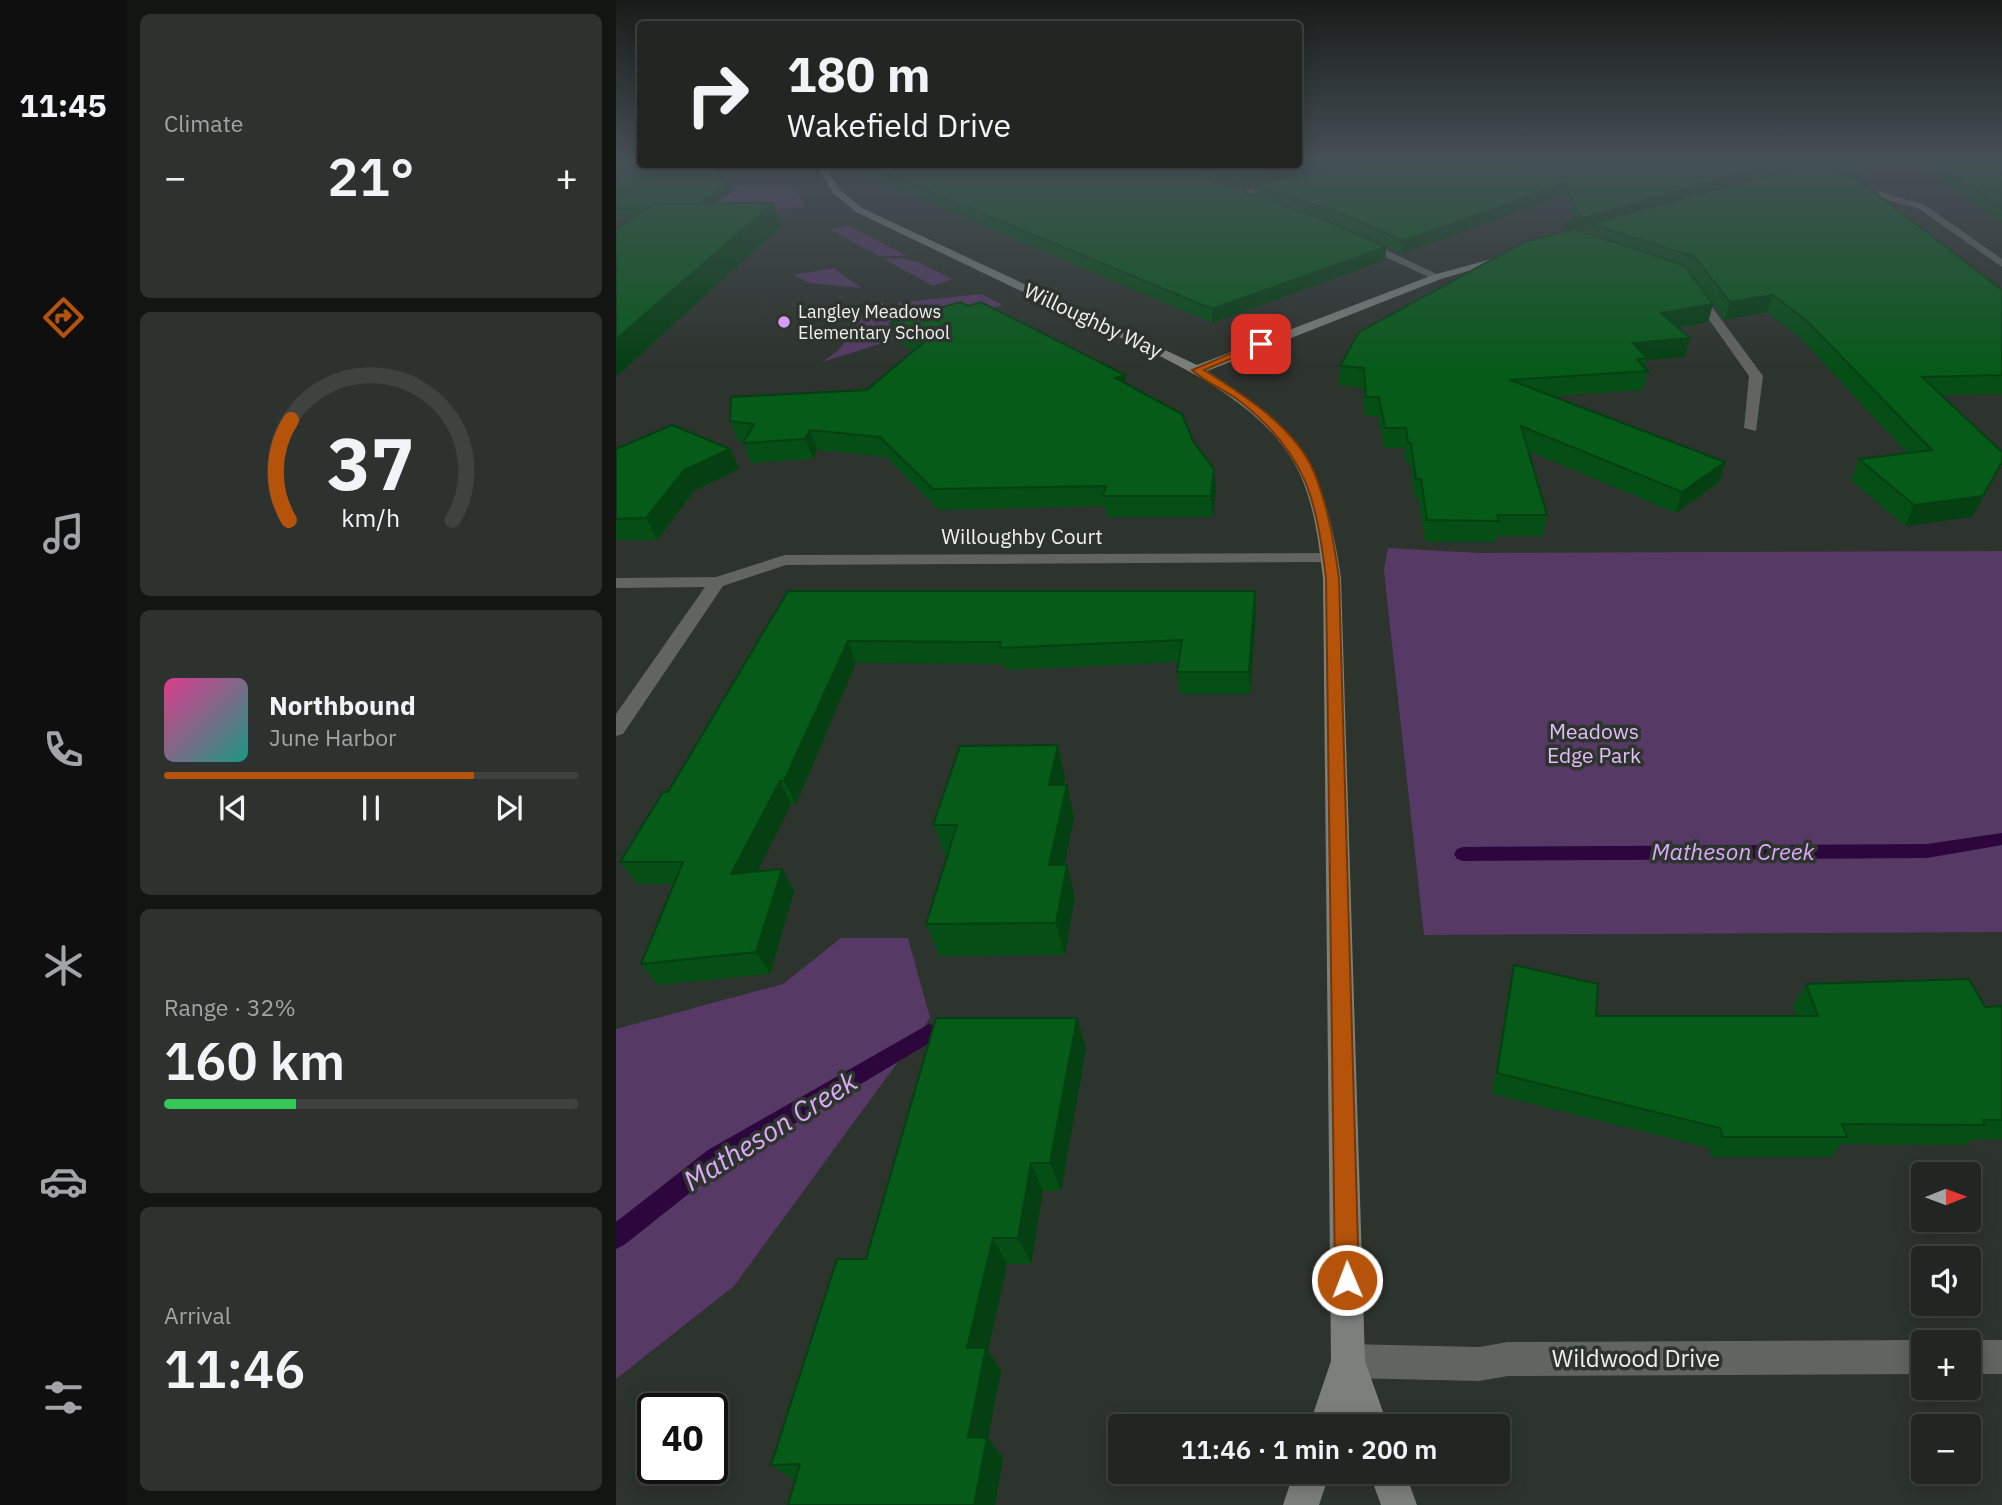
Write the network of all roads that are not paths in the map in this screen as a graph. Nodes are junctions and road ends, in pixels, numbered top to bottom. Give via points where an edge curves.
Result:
1 (903, 230) edge
2 (1955, 230) edge
3 (1345, 234) edge
4 (1522, 253) edge
5 (2002, 264) edge
6 (1437, 277) junction
7 (1686, 278) edge
8 (1196, 370) junction
9 (1751, 428) dead end
10 (1330, 558) junction
11 (718, 582) junction
12 (616, 583) edge
13 (616, 729) edge
14 (1911, 1357) edge
15 (1981, 1357) edge
16 (2002, 1357) edge
17 (1348, 1362) junction
18 (1331, 1414) edge
19 (1367, 1414) edge
20 (1308, 1484) edge
21 (1391, 1484) edge
22 (1301, 1505) edge
23 (1399, 1505) edge

1 - 8 street, Willoughby Way
2 - 5 street
3 - 6 street
4 - 6 street
6 - 8 street
7 - 9 street via 1756,376
8 - 10 street, Willoughby Way via 1245,400 1291,445 1308,471
10 - 11 street, Willoughby Court via 785,560
10 - 17 street, Willoughby Way
11 - 12 street, Willoughby Court
11 - 13 street
14 - 17 street, Wildwood Drive
15 - 16 street
17 - 18 street, Willoughby Way
17 - 19 street, Willoughby Way
20 - 22 street
21 - 23 street

